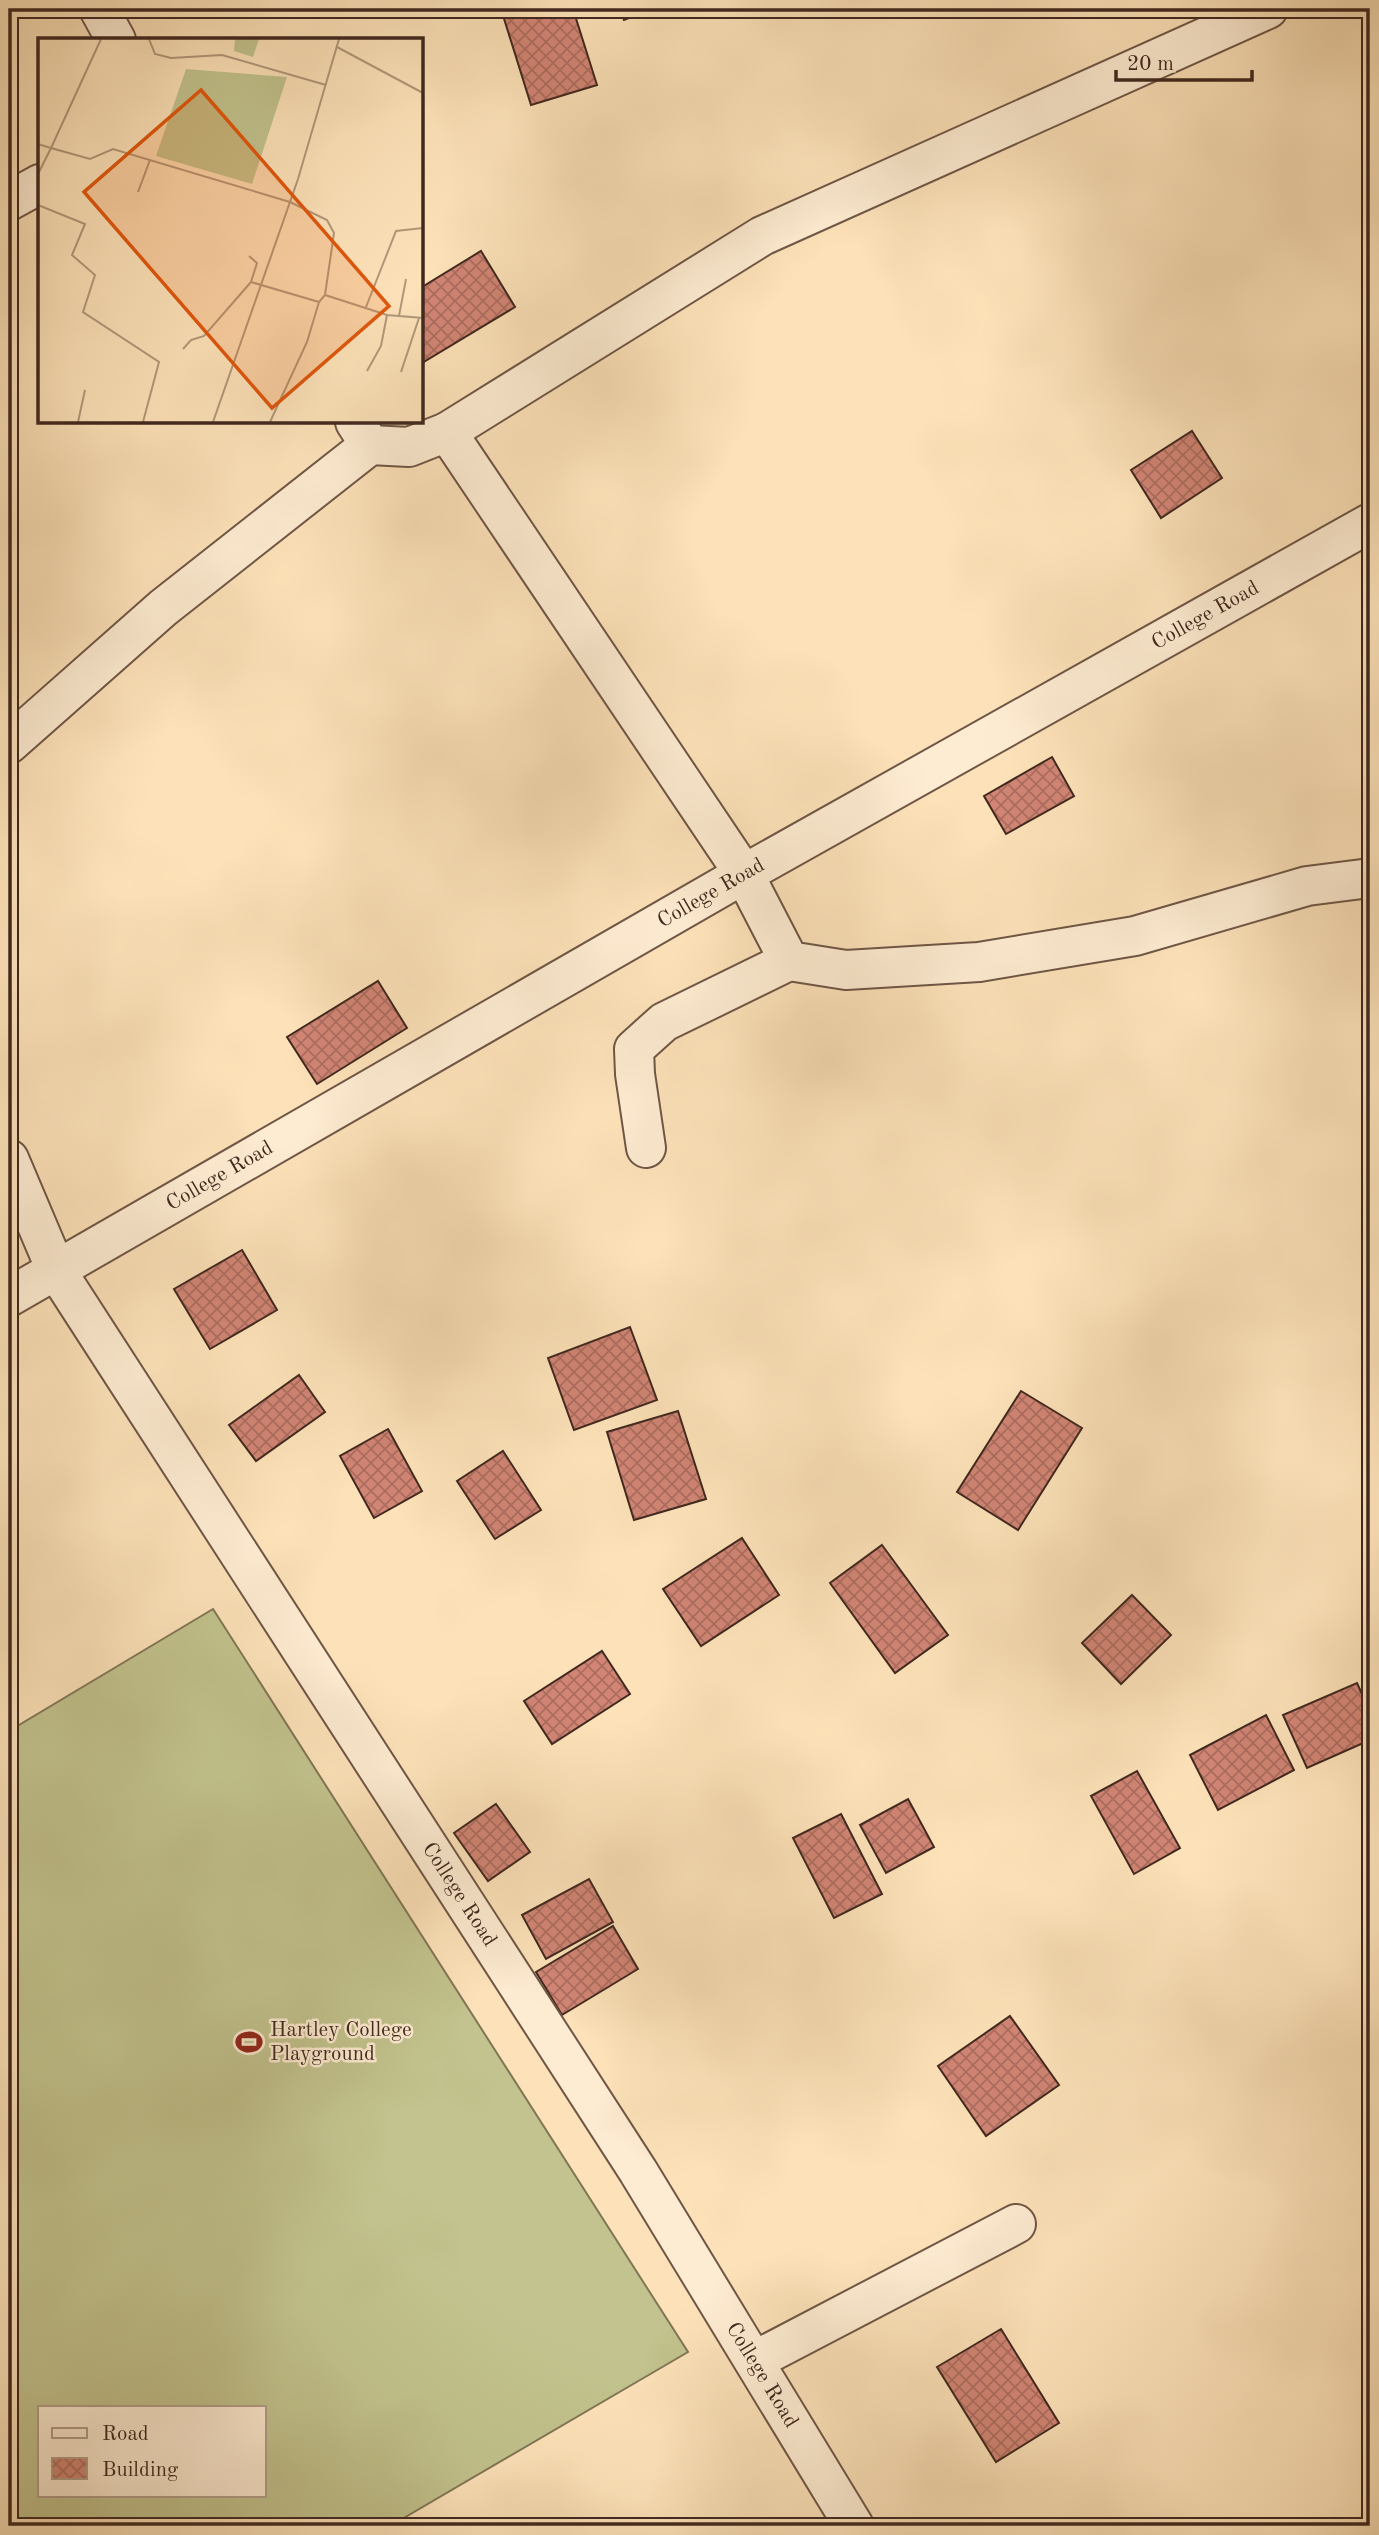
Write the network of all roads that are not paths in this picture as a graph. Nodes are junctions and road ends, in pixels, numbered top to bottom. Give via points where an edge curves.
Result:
1 (99, 9) edge
2 (1268, 9) edge
3 (115, 38) edge
4 (38, 185) edge
5 (9, 201) edge
6 (447, 432) junction
7 (363, 433) edge
8 (1370, 523) edge
9 (9, 744) edge
10 (744, 874) junction
11 (1370, 878) edge
12 (789, 961) junction
13 (646, 1148) dead end
14 (9, 1159) edge
15 (56, 1270) junction
16 (9, 1297) edge
17 (1016, 2224) dead end
18 (754, 2361) junction
19 (855, 2526) edge

1 - 3 street
2 - 6 street via 762,236
4 - 5 street
6 - 7 street via 409,447
6 - 10 street
7 - 9 street
8 - 10 street, College Road
10 - 12 street
10 - 15 street, College Road
11 - 12 street via 1307,886 1135,936 979,962 846,970
12 - 13 street via 664,1022 634,1049
14 - 15 street
15 - 16 street, College Road
15 - 18 street, College Road via 638,2171
17 - 18 street
18 - 19 street, College Road

